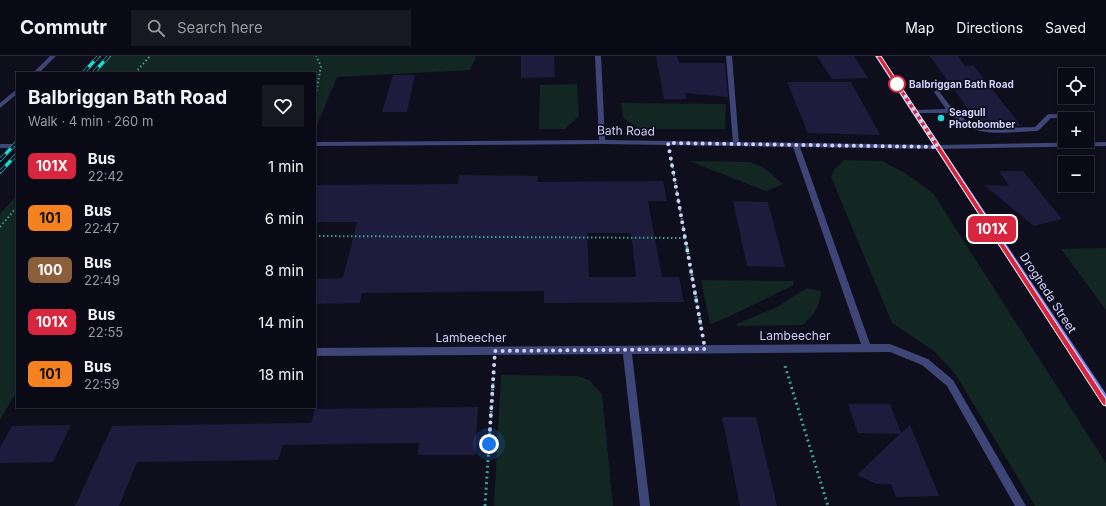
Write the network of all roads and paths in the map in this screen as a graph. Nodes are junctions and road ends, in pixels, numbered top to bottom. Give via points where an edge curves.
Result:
1 (53, 56) edge
2 (150, 56) edge
3 (316, 56) edge
4 (598, 56) edge
5 (729, 56) edge
6 (878, 56) edge
7 (37, 72) edge
8 (135, 72) edge
9 (16, 91) edge
10 (937, 92) dead end
11 (316, 94) edge
12 (0, 106) edge
13 (950, 111) junction
14 (914, 112) junction
15 (1058, 116) edge
16 (602, 142) junction
17 (668, 143) junction
18 (316, 144) edge
19 (736, 144) junction
20 (1106, 144) edge
21 (796, 145) junction
22 (0, 146) edge
23 (16, 146) edge
24 (938, 147) junction
25 (16, 208) edge
26 (0, 227) edge
27 (316, 236) edge
28 (686, 238) junction
29 (867, 348) junction
30 (705, 349) junction
31 (779, 349) junction
32 (627, 350) junction
33 (495, 351) junction
34 (316, 352) edge
35 (1102, 389) edge
36 (1106, 402) edge
37 (485, 506) edge
38 (646, 506) edge
39 (828, 506) edge
40 (1021, 506) edge

1 - 7 street
2 - 8 path
3 - 11 path via 321,66
4 - 16 street
5 - 19 street
6 - 14 main road, Drogheda Street
9 - 12 street
10 - 13 street
13 - 14 street
13 - 15 street via 972,127 981,130 1037,129 1049,116
14 - 24 main road, Drogheda Street
16 - 17 street, Bath Road
16 - 18 street, Bath Road
17 - 19 street, Bath Road
17 - 28 path
19 - 21 street, Bath Road
20 - 24 street, Bath Road
21 - 24 street, Bath Road
21 - 29 street
22 - 23 street
24 - 35 main road, Drogheda Street
25 - 26 path
27 - 28 path
28 - 30 path
29 - 31 street, Lambeecher
29 - 40 street, Lambeecher via 890,348 905,353 925,362 950,383
30 - 31 street, Lambeecher
30 - 32 street, Lambeecher
31 - 39 path
32 - 33 street, Lambeecher
32 - 38 street
33 - 34 street, Lambeecher
33 - 37 path
35 - 36 main road, Drogheda Street

